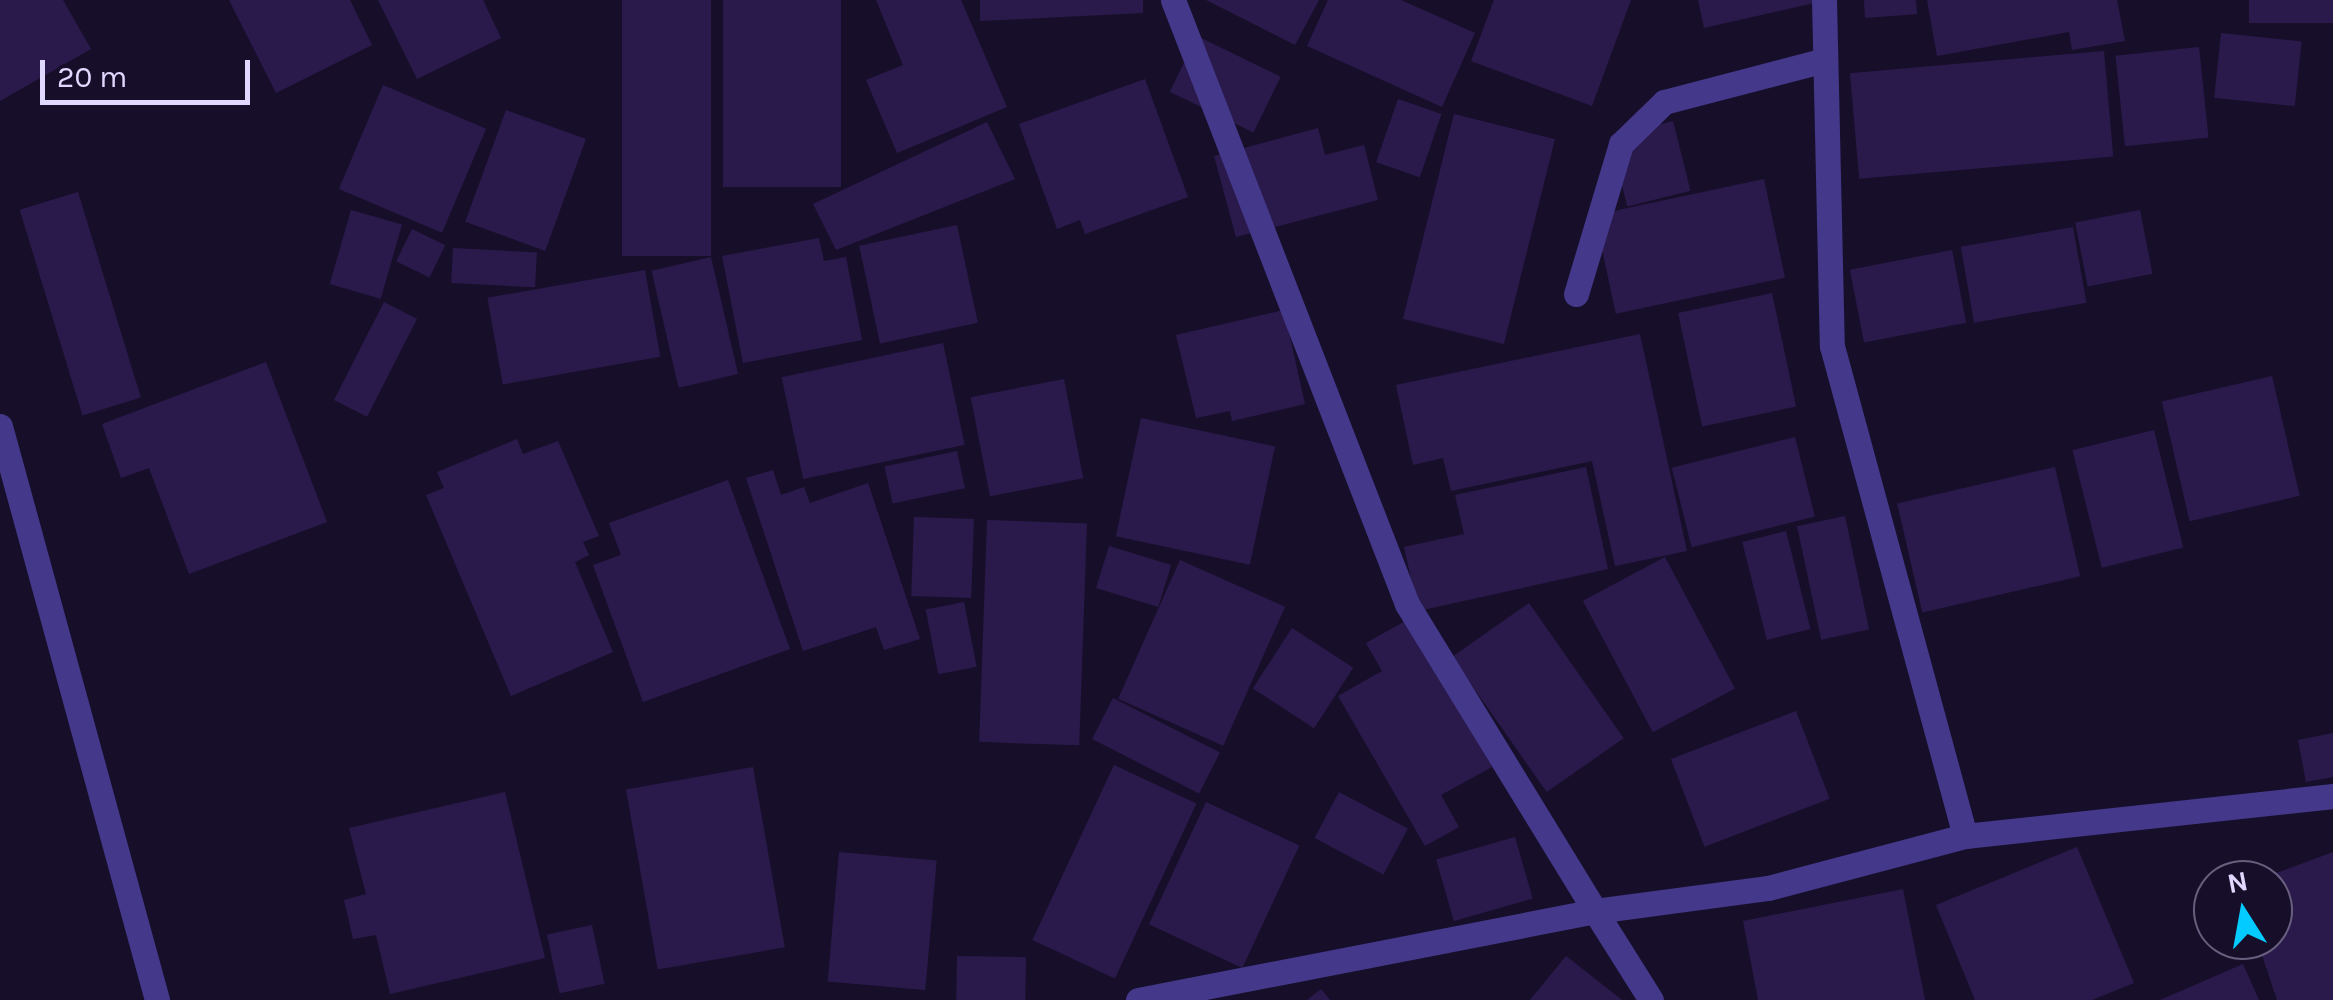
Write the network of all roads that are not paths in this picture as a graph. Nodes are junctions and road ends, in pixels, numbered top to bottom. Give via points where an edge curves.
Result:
1 (1173, 0) edge
2 (1824, 0) edge
3 (1826, 60) junction
4 (1576, 294) dead end
5 (0, 426) edge
6 (2333, 796) edge
7 (1966, 836) junction
8 (1595, 911) junction
9 (1151, 999) edge
10 (157, 1000) edge
11 (1650, 1000) edge

1 - 8 street via 1407,604
2 - 3 street
3 - 4 street via 1654,113 1621,144
3 - 7 street via 1832,346
5 - 10 street
6 - 7 street
7 - 8 street via 1768,888
8 - 9 street
8 - 11 street

